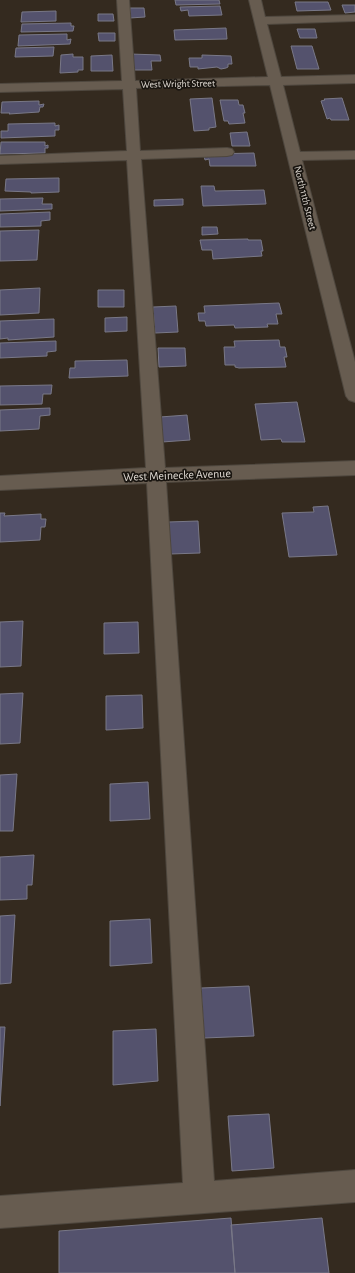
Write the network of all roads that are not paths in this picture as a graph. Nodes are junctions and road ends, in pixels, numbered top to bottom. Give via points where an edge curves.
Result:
1 (123, 0) edge
2 (255, 0) edge
3 (355, 18) edge
4 (260, 21) junction
5 (355, 79) edge
6 (276, 82) junction
7 (129, 85) junction
8 (0, 88) edge
9 (228, 152) dead end
10 (355, 155) edge
11 (133, 156) junction
12 (294, 156) junction
13 (0, 160) edge
14 (355, 396) edge
15 (355, 468) edge
16 (156, 475) junction
17 (0, 483) edge
18 (355, 1186) edge
19 (199, 1198) junction
20 (0, 1212) edge

1 - 7 street
2 - 4 street, North 11th Street
3 - 4 street
4 - 6 street, North 11th Street
5 - 6 street, West Wright Street
6 - 7 street, West Wright Street
6 - 12 street, North 11th Street
7 - 8 street, West Wright Street
7 - 11 street
9 - 11 street
10 - 12 street
11 - 13 street
11 - 16 street
12 - 14 street, North 11th Street
15 - 16 street, West Meinecke Avenue
16 - 17 street, West Meinecke Avenue
16 - 19 street
18 - 19 street
19 - 20 street

